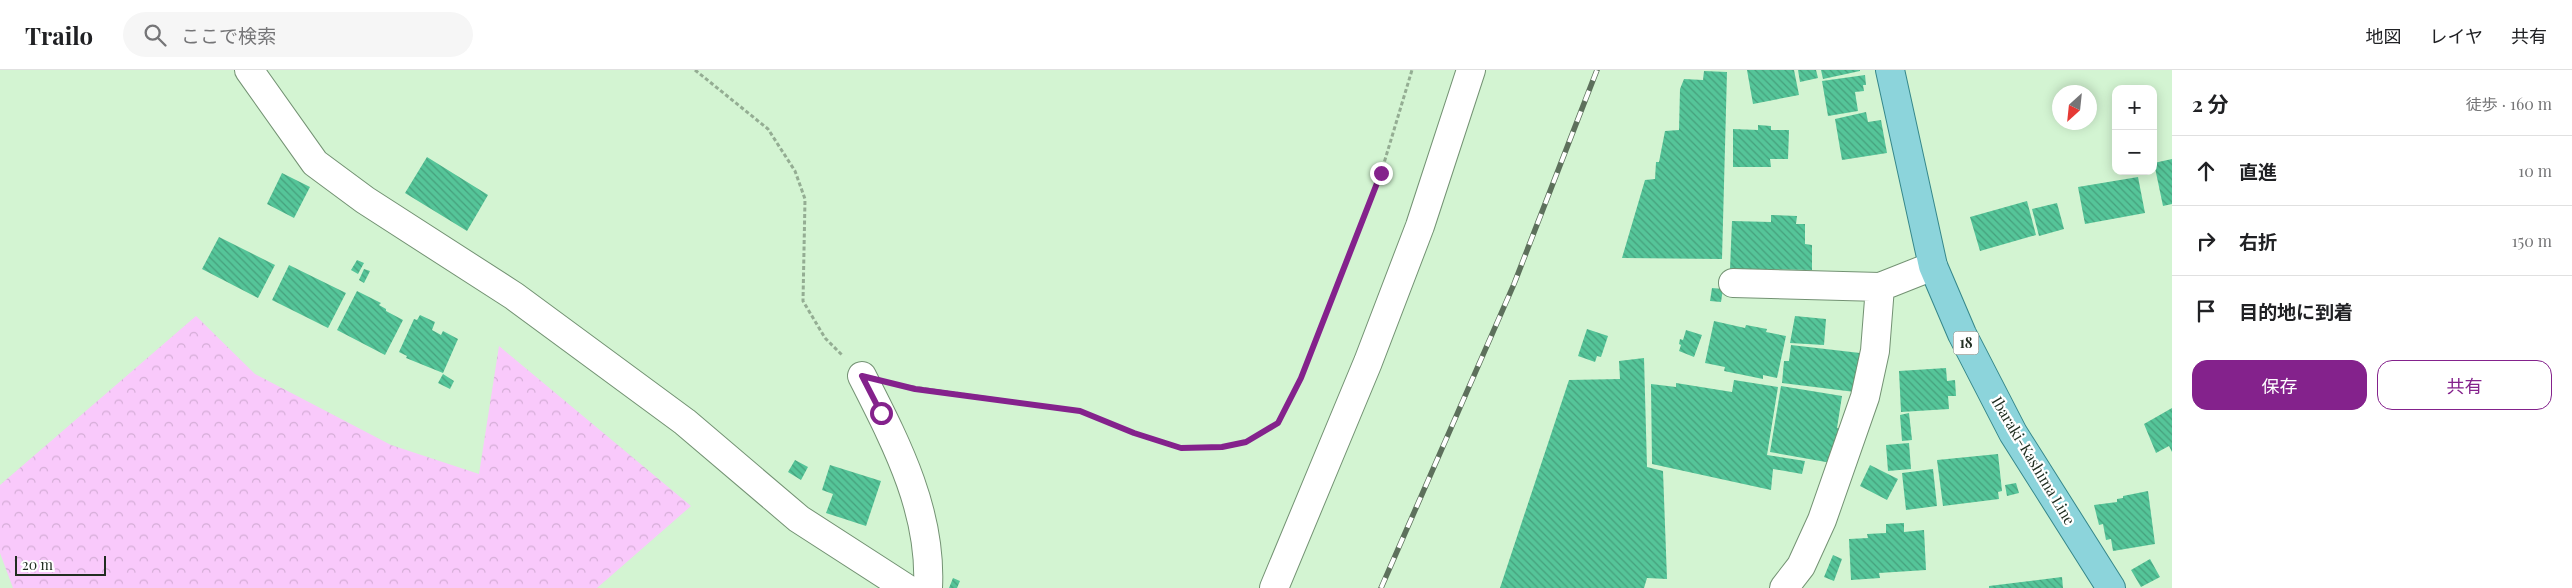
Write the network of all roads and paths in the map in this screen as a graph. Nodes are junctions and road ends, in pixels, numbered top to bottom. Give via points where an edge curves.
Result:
1 (249, 70) edge
2 (695, 70) edge
3 (1412, 70) edge
4 (1471, 70) edge
5 (1890, 70) edge
6 (1933, 266) junction
7 (1733, 283) dead end
8 (1880, 287) junction
9 (862, 376) junction
10 (906, 588) edge
11 (928, 588) edge
12 (1274, 588) edge
13 (1784, 588) edge
14 (2111, 588) edge

1 - 10 street via 315,163 365,200 514,296 685,422 799,518
2 - 9 path via 768,129 795,171 804,199 803,301 825,338
3 - 9 path via 1381,173 1301,378 1278,423 1246,442 1222,447 1181,448 1080,411 915,389
4 - 12 street via 1420,226 1368,362
5 - 6 main road, Ibaraki-Kashima Line / 18
6 - 8 street
6 - 14 main road, Ibaraki-Kashima Line / 18 via 1962,334 2013,434
7 - 8 street
8 - 13 street via 1875,352 1865,397 1822,520 1801,566
9 - 11 street via 913,486 929,558

